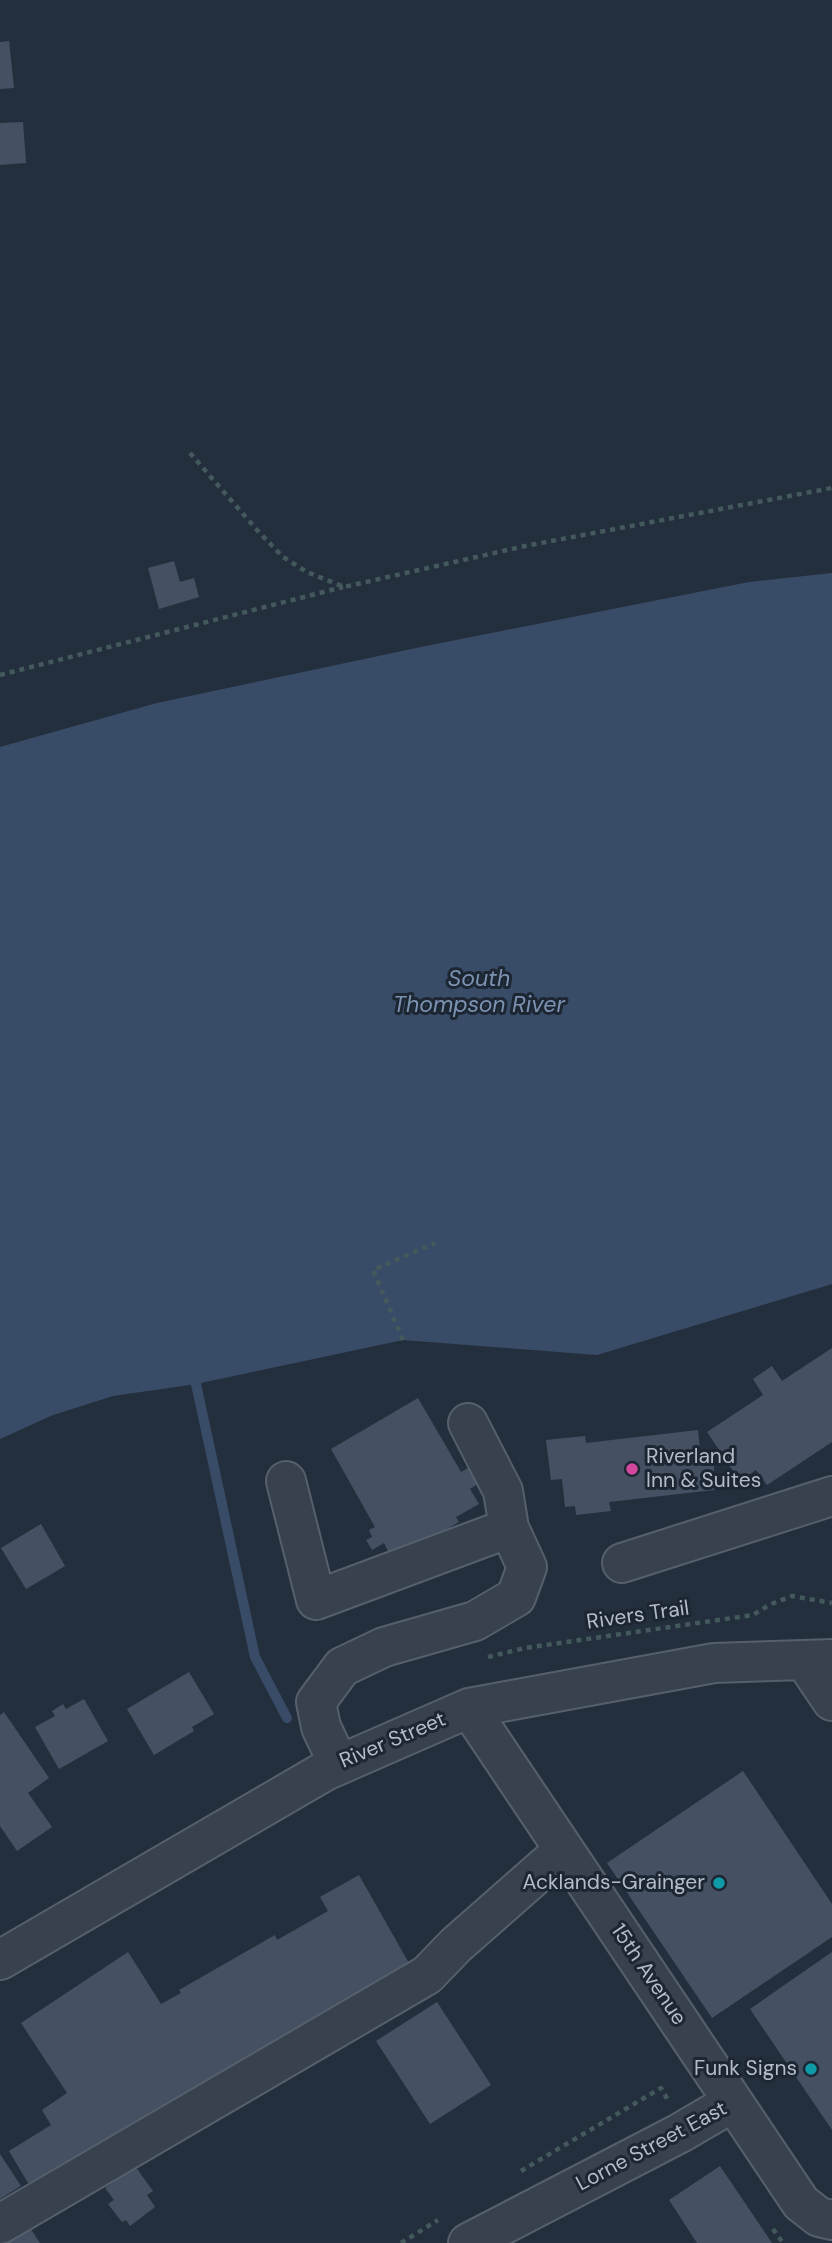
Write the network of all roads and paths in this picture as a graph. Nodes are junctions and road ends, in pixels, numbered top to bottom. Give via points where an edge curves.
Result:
1 (190, 453) dead end
2 (832, 488) edge
3 (344, 587) junction
4 (0, 676) edge
5 (435, 1242) dead end
6 (403, 1340) dead end
7 (468, 1423) dead end
8 (286, 1481) dead end
9 (832, 1496) edge
10 (509, 1528) junction
11 (622, 1563) dead end
12 (832, 1603) edge
13 (486, 1658) dead end
14 (818, 1660) edge
15 (832, 1701) edge
16 (469, 1708) junction
17 (339, 1765) junction
18 (564, 1850) junction
19 (0, 1961) edge
20 (661, 2088) dead end
21 (733, 2102) junction
22 (519, 2172) dead end
23 (832, 2220) edge
24 (768, 2222) dead end
25 (0, 2224) edge
26 (458, 2229) edge
27 (401, 2243) edge
28 (783, 2243) edge

1 - 3 path via 283,556
2 - 3 path via 525,546
3 - 4 path
5 - 6 path via 373,1270
7 - 10 street via 503,1492
8 - 10 street via 316,1600
9 - 11 street
10 - 17 street via 527,1567 516,1597 475,1621 384,1647 342,1667 316,1702 321,1727
12 - 13 path, Rivers Trail via 792,1596 753,1615 525,1648
14 - 15 street
14 - 16 street, River Street via 714,1663
16 - 17 street, River Street
16 - 18 street, 15th Avenue
17 - 19 street, River Street
18 - 21 street, 15th Avenue
18 - 25 street via 428,1975
20 - 22 path
21 - 23 street, Lorne Street East via 801,2203 819,2217
21 - 26 street, Lorne Street East via 680,2133
24 - 28 path
26 - 27 path

